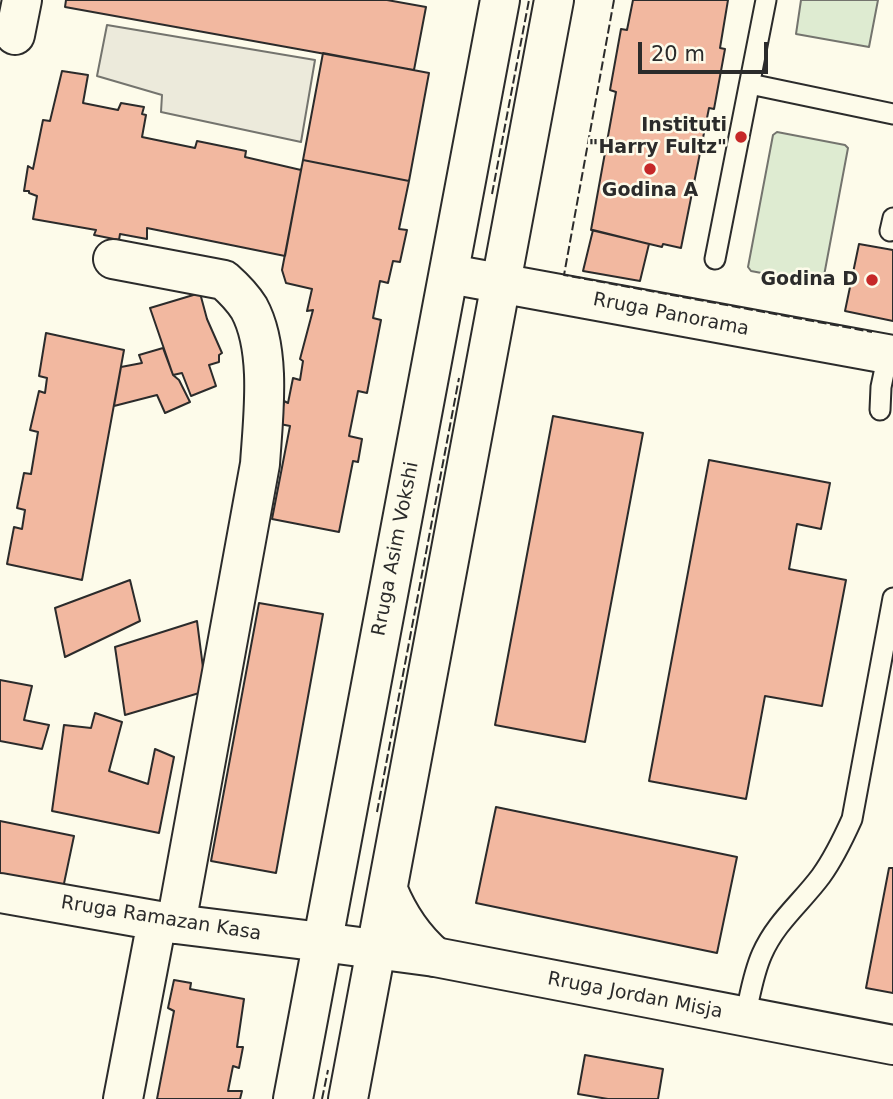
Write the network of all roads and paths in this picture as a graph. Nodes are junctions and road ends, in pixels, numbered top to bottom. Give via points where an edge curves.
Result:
1 (500, 0) edge
2 (554, 0) edge
3 (766, 0) edge
4 (750, 84) junction
5 (893, 114) edge
6 (113, 259) dead end
7 (715, 259) dead end
8 (450, 274) junction
9 (502, 284) junction
10 (890, 354) edge
11 (880, 410) dead end
12 (893, 598) edge
13 (388, 890) junction
14 (0, 893) edge
15 (167, 923) junction
16 (322, 942) junction
17 (377, 948) junction
18 (435, 957) junction
19 (745, 1017) junction
20 (893, 1045) edge
21 (123, 1099) edge
22 (293, 1099) edge
23 (348, 1099) edge

1 - 8 main road, Rruga Asim Vokshi
2 - 9 main road
3 - 4 lane
4 - 5 lane
4 - 7 lane
6 - 15 main road via 224,280 250,309 263,363 260,464
8 - 9 main road, Rruga Panorama
8 - 16 main road, Rruga Asim Vokshi
9 - 10 main road, Rruga Panorama
9 - 13 main road
10 - 11 lane
12 - 19 lane via 852,819 820,877 788,912 762,953
13 - 17 main road
13 - 18 main road via 408,929
14 - 15 main road, Rruga Ramazan Kasa
15 - 16 main road, Rruga Ramazan Kasa
15 - 21 main road
16 - 17 main road, Rruga Ramazan Kasa
16 - 22 main road, Rruga Asim Vokshi
17 - 18 main road, Rruga Jordan Misja
17 - 23 main road
18 - 19 main road, Rruga Jordan Misja
19 - 20 main road, Rruga Jordan Misja

